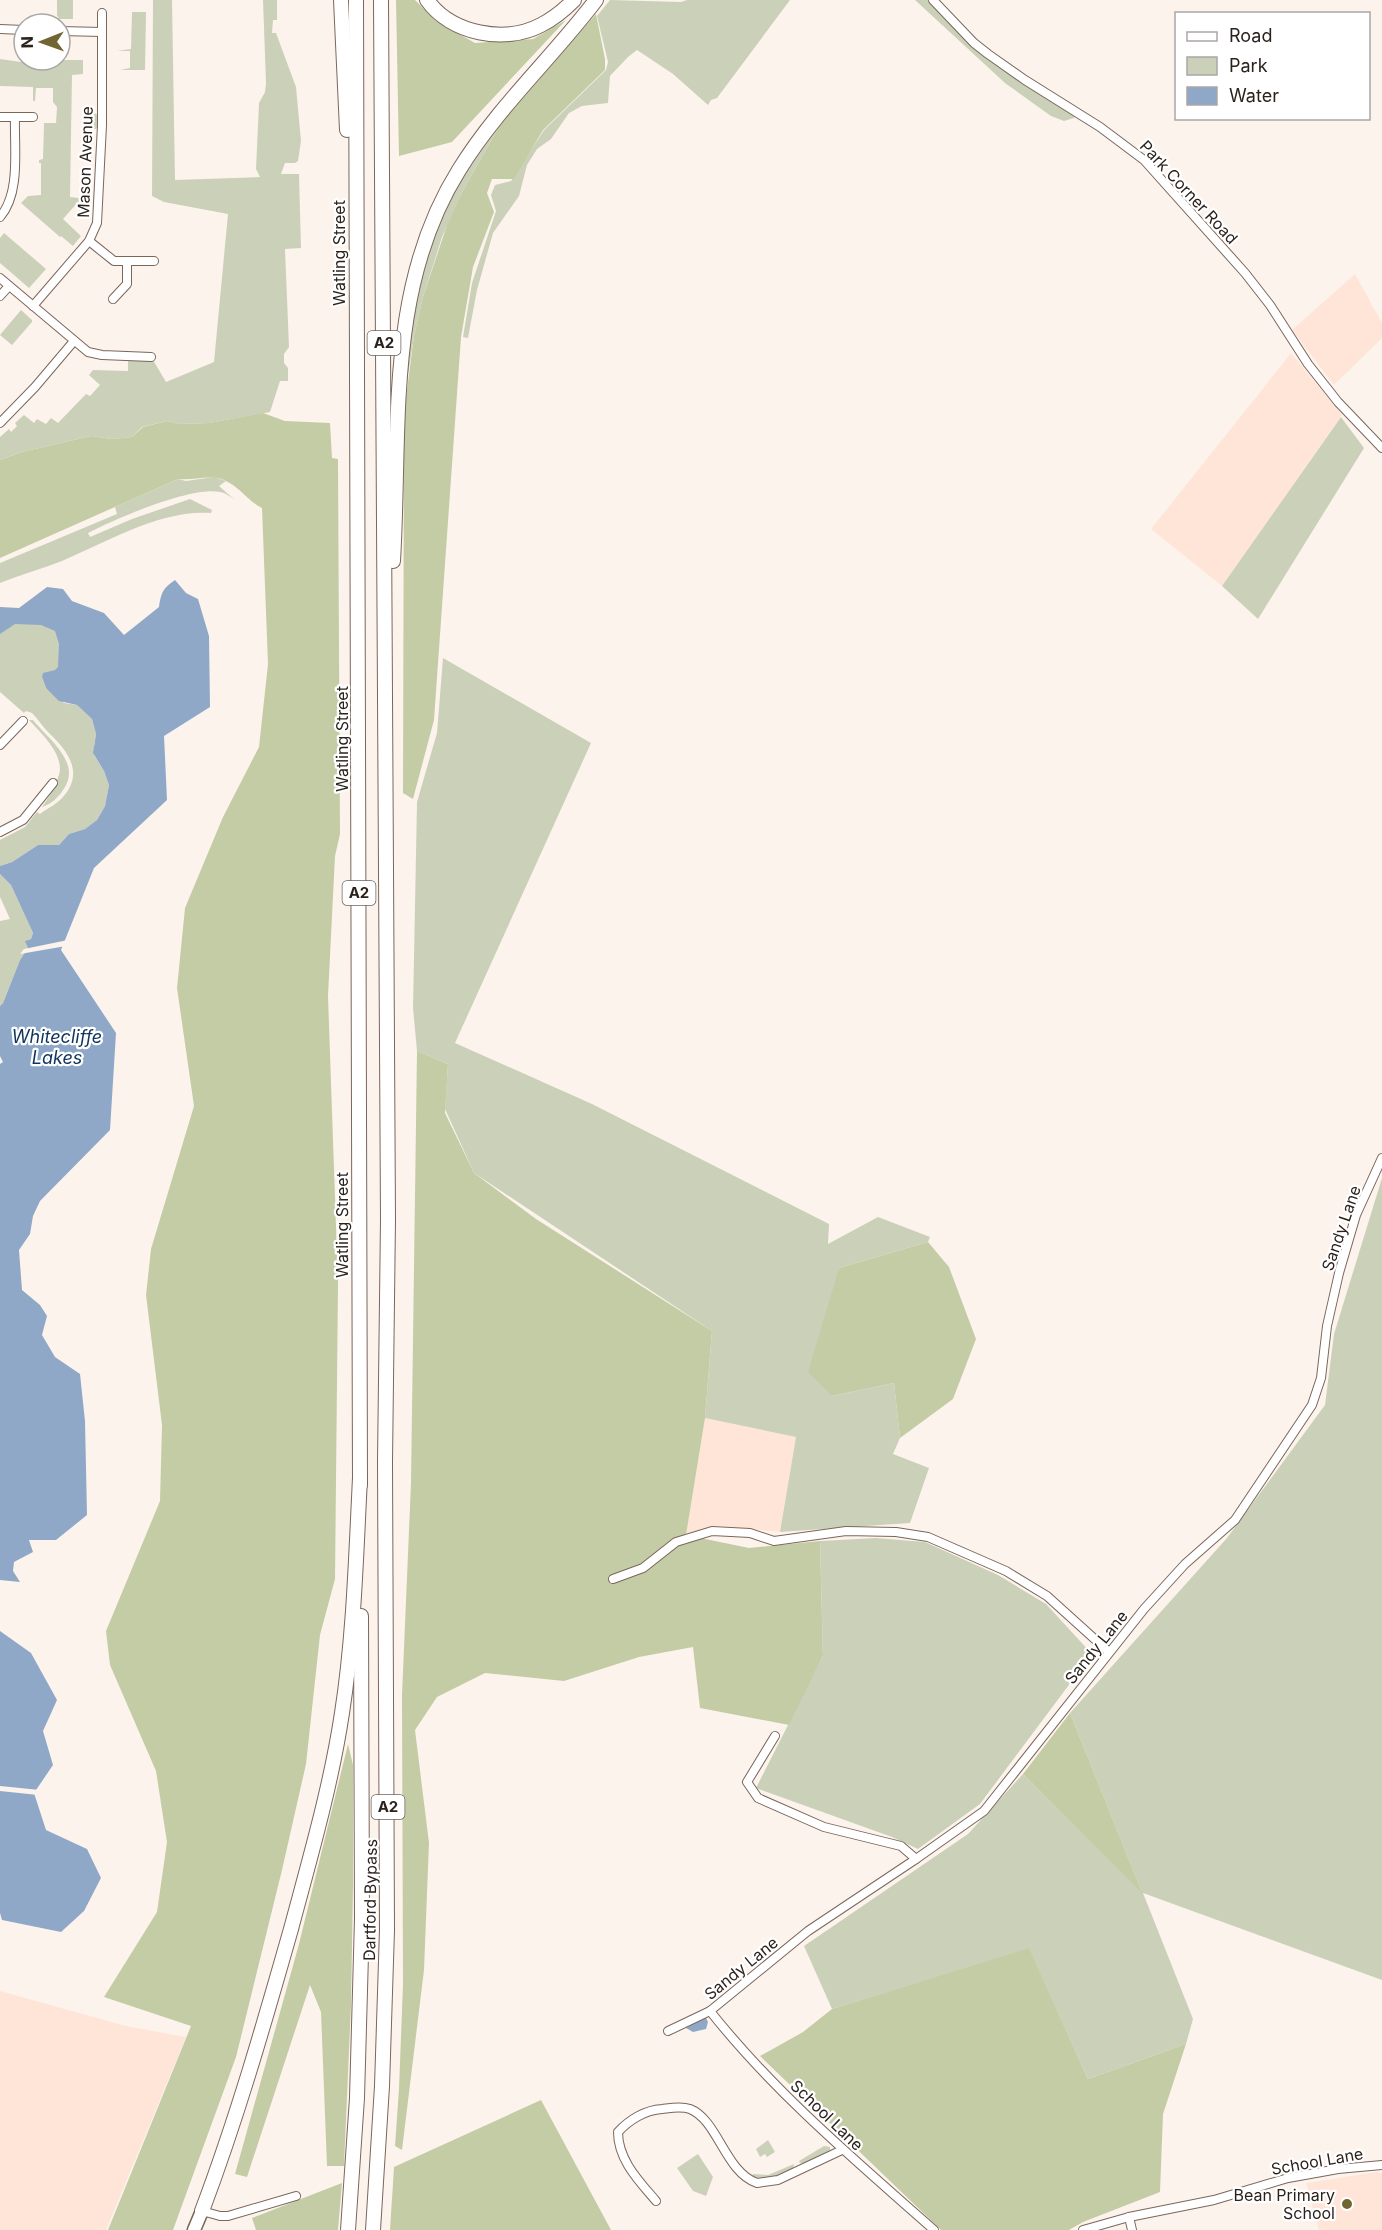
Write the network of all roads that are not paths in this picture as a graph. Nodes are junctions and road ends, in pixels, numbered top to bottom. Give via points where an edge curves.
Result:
1 (341, 0) edge
2 (356, 0) edge
3 (381, 0) edge
4 (427, 0) edge
5 (574, 0) edge
6 (596, 0) edge
7 (933, 0) edge
8 (102, 14) dead end
9 (72, 31) edge
10 (102, 32) junction
11 (0, 117) edge
12 (15, 117) junction
13 (33, 117) dead end
14 (0, 217) edge
15 (89, 241) junction
16 (127, 261) junction
17 (154, 261) dead end
18 (0, 278) edge
19 (9, 286) junction
20 (0, 296) edge
21 (113, 299) dead end
22 (33, 306) junction
23 (356, 309) junction
24 (74, 341) junction
25 (151, 357) dead end
26 (0, 423) edge
27 (1382, 448) edge
28 (385, 686) junction
29 (23, 721) dead end
30 (0, 745) edge
31 (53, 783) dead end
32 (0, 832) edge
33 (1382, 1158) edge
34 (360, 1484) junction
35 (613, 1579) dead end
36 (1109, 1652) junction
37 (775, 1736) dead end
38 (916, 1859) junction
39 (710, 2011) junction
40 (668, 2031) dead end
41 (842, 2150) junction
42 (1382, 2165) edge
43 (296, 2196) dead end
44 (656, 2201) dead end
45 (202, 2211) junction
46 (1129, 2217) junction
47 (194, 2230) edge
48 (348, 2230) edge
49 (373, 2230) edge
50 (934, 2230) edge
51 (1083, 2230) edge
52 (1132, 2230) edge

1 - 23 highway
2 - 23 highway, Watling Street / A2
3 - 28 highway, A2
4 - 5 highway via 448,19 486,34 523,32 539,26
6 - 28 highway via 472,151 441,203 421,253 406,310 400,370 396,520
7 - 27 street, Park Corner Road via 988,54 1144,160 1245,273 1308,364
8 - 10 street, Mason Avenue
9 - 10 street
10 - 15 street, Mason Avenue via 99,206
11 - 12 street
12 - 13 street
12 - 14 street via 12,193
15 - 16 street via 113,260
15 - 22 street, Mason Avenue
16 - 17 street
16 - 21 street via 127,284
18 - 19 street
19 - 20 street
19 - 22 street
22 - 24 street
23 - 34 highway, Watling Street / A2
24 - 25 street via 99,355
24 - 26 street
28 - 49 highway, Dartford Bypass / A2 via 387,1930
29 - 30 street
31 - 32 street via 23,820
33 - 36 street, Sandy Lane via 1356,1215 1339,1273 1321,1378 1312,1405 1235,1520 1185,1564
34 - 45 highway, A2 via 351,1635 335,1757 253,2063
34 - 48 highway, Dartford Bypass / A2 via 362,1919 357,2098
35 - 36 street via 643,1568 676,1542 712,1531 750,1533 774,1540 846,1532 918,1535 969,1553 1047,1596
36 - 38 street, Sandy Lane via 984,1811
37 - 38 street via 747,1782 758,1798 824,1827 901,1846
38 - 39 street, Sandy Lane via 808,1931
39 - 40 street, Sandy Lane
39 - 41 street, School Lane via 739,2048
41 - 44 street via 782,2179 758,2183 739,2172 697,2113 686,2108 654,2109 624,2126 618,2132 618,2140 632,2172
41 - 50 street, School Lane
42 - 46 street, School Lane via 1305,2174 1204,2202
43 - 45 street via 230,2216
45 - 47 main road
46 - 51 street, School Lane
46 - 52 street

